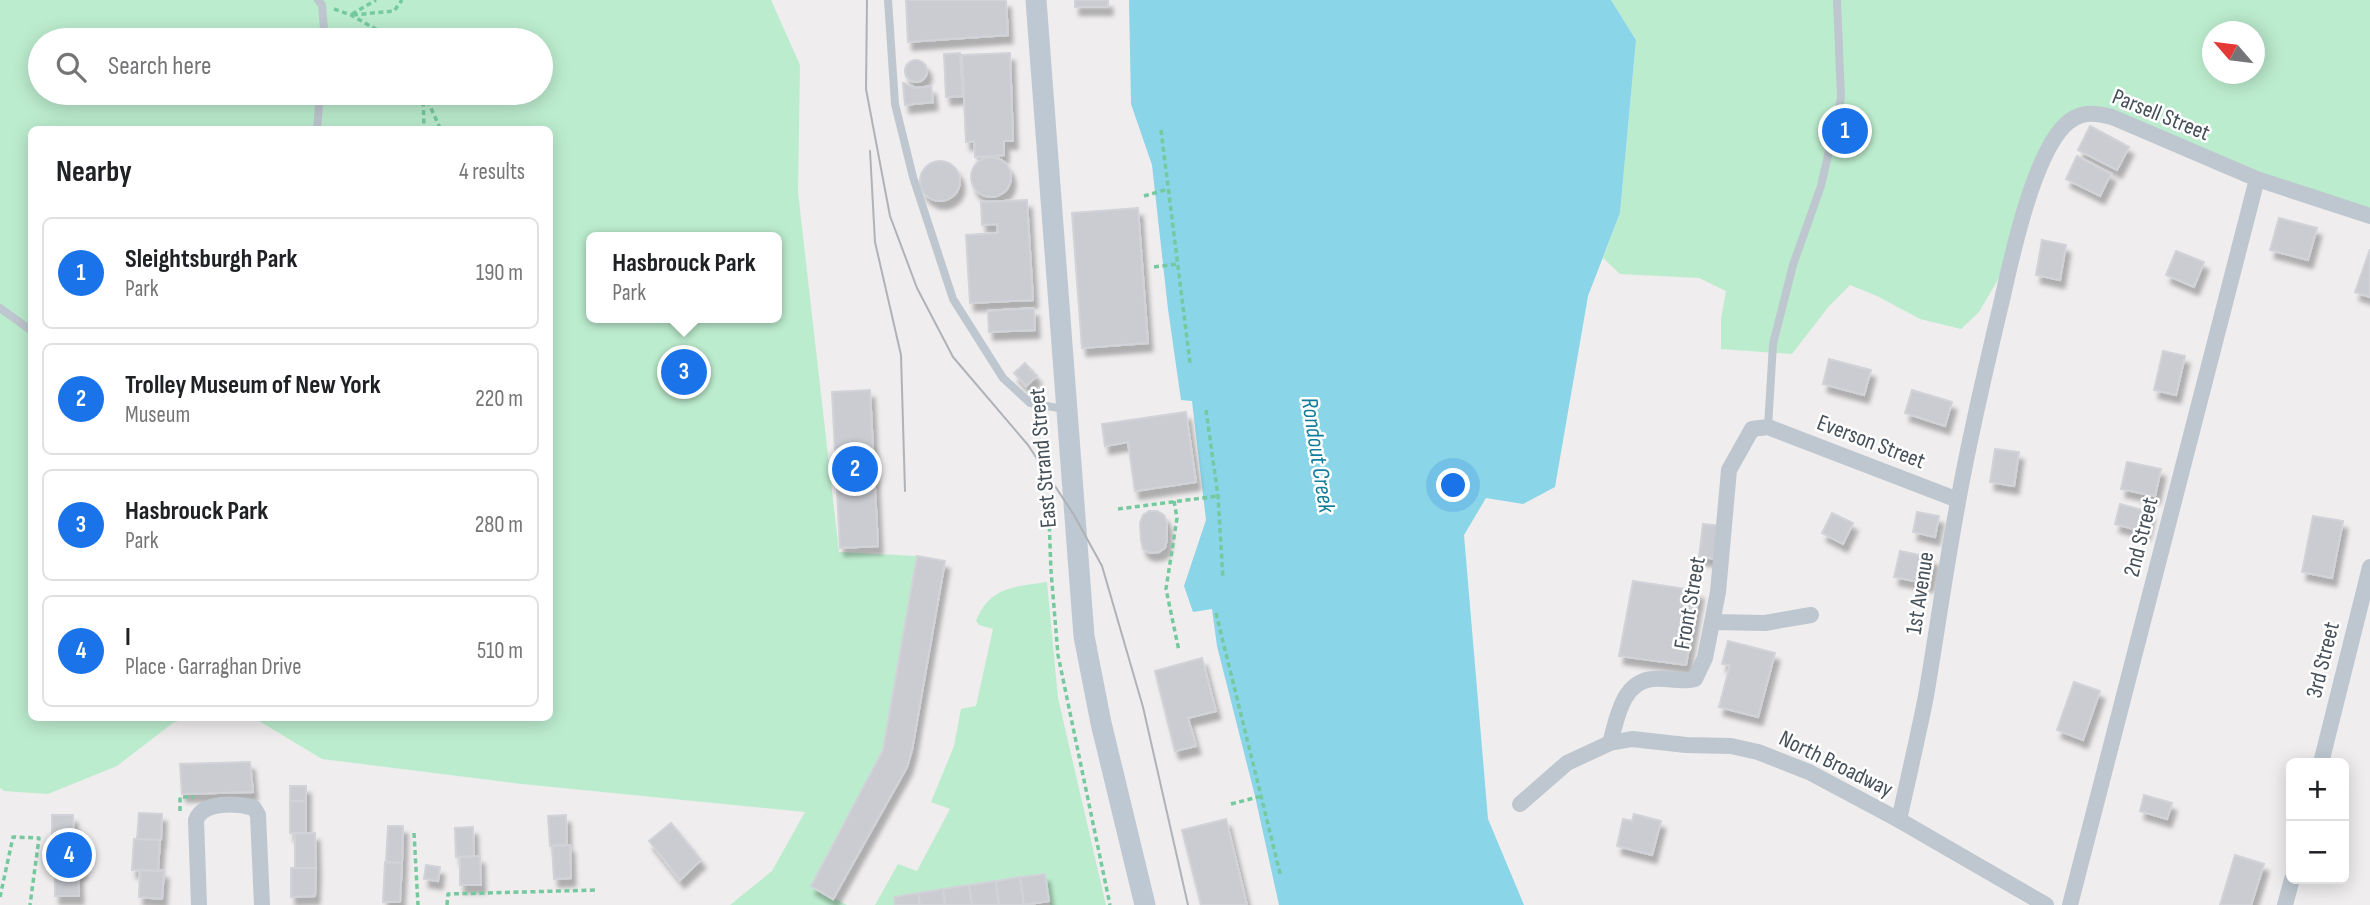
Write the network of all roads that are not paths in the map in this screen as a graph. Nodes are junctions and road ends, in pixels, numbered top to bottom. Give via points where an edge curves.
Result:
1 (888, 0) edge
2 (1036, 0) edge
3 (1837, 0) edge
4 (320, 3) edge
5 (323, 28) edge
6 (319, 105) edge
7 (317, 126) edge
8 (2257, 179) junction
9 (2370, 216) edge
10 (0, 308) edge
11 (28, 328) edge
12 (1984, 373) joint
13 (1065, 409) junction
14 (1768, 427) junction
15 (1958, 500) junction
16 (2370, 567) edge
17 (1811, 615) dead end
18 (1712, 622) junction
19 (1610, 743) junction
20 (2322, 758) edge
21 (1520, 804) dead end
22 (1899, 820) junction
23 (2291, 884) edge
24 (199, 905) edge
25 (262, 905) edge
26 (1145, 905) edge
27 (2046, 905) edge
28 (2070, 905) edge
29 (2285, 905) edge

1 - 13 lane via 895,104 913,177 953,299 1003,378 1030,403
2 - 13 street, East Strand Street
3 - 14 lane via 1840,98 1821,186 1793,265 1773,344
4 - 5 lane
6 - 7 lane
8 - 9 street, Parsell Street
8 - 12 street, Parsell Street via 2112,117 2095,112 2074,117 2054,140 2038,171 2012,254
8 - 28 street, 2nd Street
10 - 11 lane
12 - 15 street, 1st Avenue
13 - 26 street, East Strand Street via 1084,636
14 - 15 street, Everson Street
14 - 18 street, Front Street via 1752,429 1729,470
15 - 22 street, 1st Avenue via 1926,698
16 - 20 street, 3rd Street
17 - 18 street via 1765,623
18 - 19 street, Front Street via 1695,679 1636,683 1621,706
19 - 21 street, North Broadway via 1567,763
19 - 22 street, North Broadway via 1632,739 1758,752 1809,772
22 - 27 street, North Broadway
23 - 29 street
24 - 25 street via 199,812 206,807 244,805 258,815

